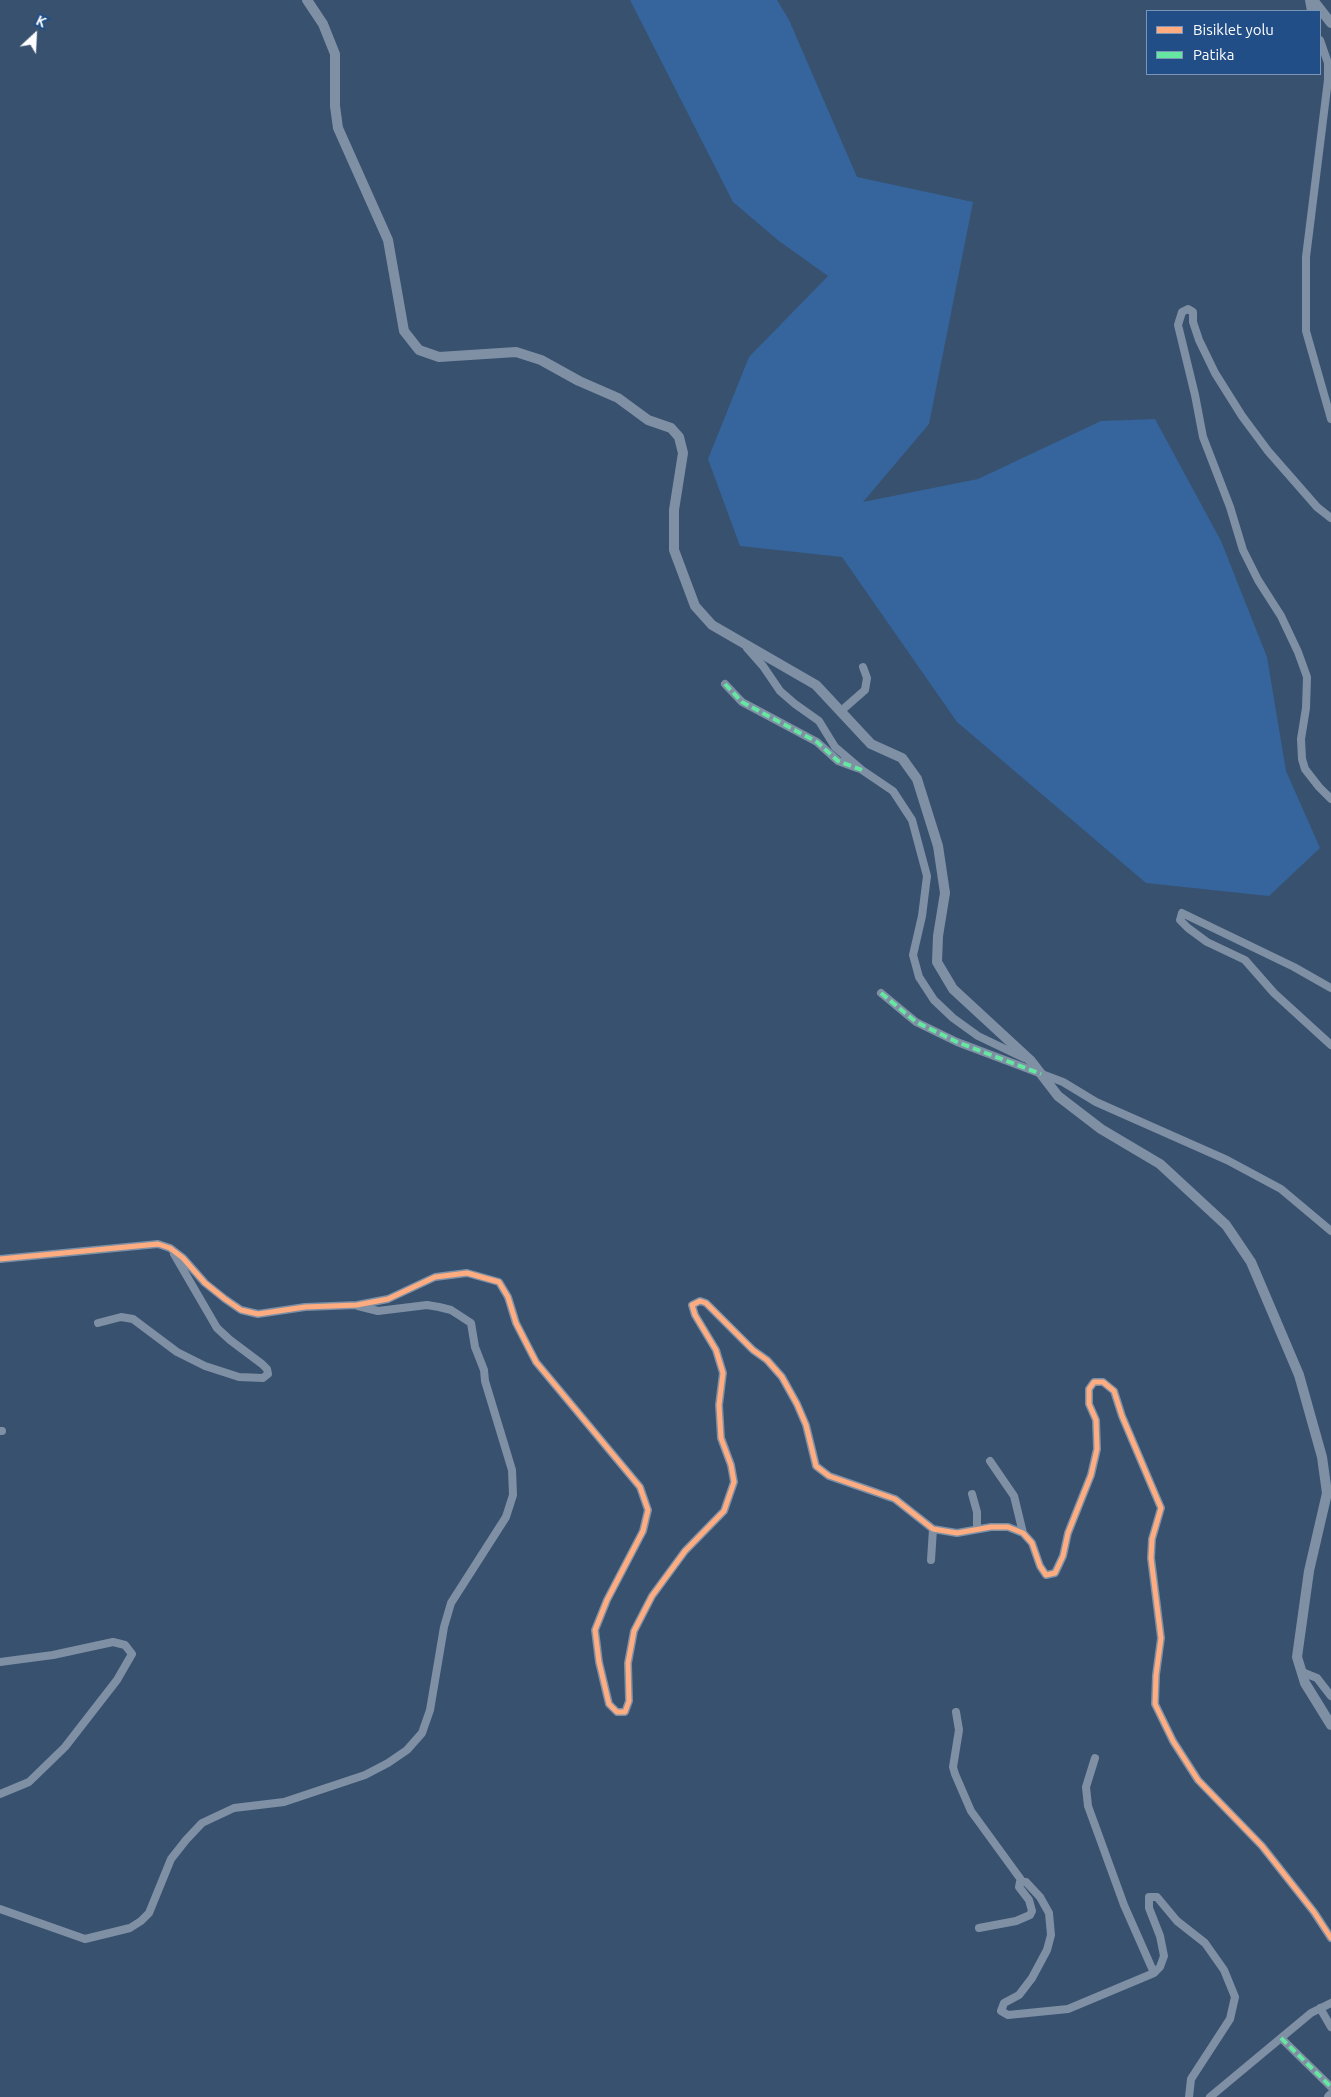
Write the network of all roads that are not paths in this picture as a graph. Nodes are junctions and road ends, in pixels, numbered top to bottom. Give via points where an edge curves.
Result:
1 (307, 0) edge
2 (1311, 0) edge
3 (1320, 10) edge
4 (1321, 12) edge
5 (1331, 23) edge
6 (1321, 43) edge
7 (1331, 419) edge
8 (1331, 518) edge
9 (744, 644) junction
10 (863, 667) dead end
11 (725, 684) dead end
12 (841, 710) junction
13 (862, 770) junction
14 (1331, 799) edge
15 (1331, 988) edge
16 (881, 993) dead end
17 (1331, 1045) edge
18 (1031, 1061) junction
19 (1041, 1074) junction
20 (1331, 1231) edge
21 (170, 1248) junction
22 (0, 1260) edge
23 (357, 1305) junction
24 (98, 1322) dead end
25 (990, 1461) dead end
26 (972, 1494) dead end
27 (933, 1529) junction
28 (977, 1529) junction
29 (1023, 1533) junction
30 (932, 1560) dead end
31 (0, 1662) edge
32 (1302, 1672) junction
33 (1331, 1696) edge
34 (956, 1712) dead end
35 (1331, 1725) edge
36 (1095, 1758) dead end
37 (0, 1794) edge
38 (1022, 1881) junction
39 (0, 1910) edge
40 (979, 1928) dead end
41 (1331, 1938) edge
42 (1154, 1973) junction
43 (1331, 2003) edge
44 (1320, 2008) junction
45 (1331, 2027) edge
46 (1281, 2038) junction
47 (1331, 2087) edge
48 (1189, 2097) edge
49 (1210, 2097) edge

1 - 9 street via 323,24 335,54 338,128 388,240 404,331 419,350 439,357 516,352 541,360 618,398 648,420 671,428 680,437 683,453 674,510 674,550 695,606 712,625
2 - 3 street
4 - 5 street
6 - 7 street via 1328,64 1328,80 1306,258 1306,331
8 - 14 street via 1280,465 1242,416 1199,340 1193,312 1188,309 1182,312 1178,324 1203,437 1228,499 1243,550 1282,616 1307,676 1302,759 1305,769
9 - 12 street via 816,685
9 - 13 street via 780,691 819,721 835,747
10 - 12 street via 867,678 865,690
11 - 13 street via 742,702 817,742 838,761
12 - 18 street via 871,744 902,758 917,779 938,846 945,893 937,962 953,989
13 - 18 street via 893,791 912,820 927,876 913,955 919,977 934,1000 953,1018 978,1036
15 - 17 street via 1182,913 1180,920 1188,928 1206,942 1245,960 1274,993
16 - 19 street via 916,1022 957,1042
18 - 19 street
19 - 20 street via 1227,1160 1273,1185
19 - 32 street via 1058,1096 1101,1129 1160,1164 1226,1225 1251,1262 1299,1375 1322,1457 1327,1493 1310,1571 1297,1657
21 - 22 street via 158,1244
21 - 23 street via 205,1283 241,1310 264,1314 305,1307
21 - 24 street via 216,1328 267,1368 268,1374 263,1378 239,1377 199,1364 172,1349 133,1319 121,1317
23 - 27 street via 388,1299 436,1277 467,1273 499,1282 536,1362 640,1487 648,1510 644,1532 607,1600 595,1630 609,1704 617,1712 625,1712 629,1701 628,1663 634,1631 652,1596 685,1551 724,1510 734,1482 720,1438 722,1373 716,1350 692,1305 700,1301 706,1303 782,1377 798,1404 816,1466 829,1476 895,1499
23 - 39 street via 378,1311 427,1305 461,1315 471,1323 475,1347 512,1470 513,1495 506,1517 451,1603 430,1710 422,1733 407,1750 365,1775 284,1802 234,1808 202,1823 171,1859 149,1912 130,1928 85,1940
25 - 29 street via 1014,1496
26 - 28 street
27 - 28 street via 957,1533
27 - 30 street
28 - 29 street via 1008,1527
29 - 41 street via 1032,1542 1046,1575 1055,1573 1091,1475 1097,1449 1096,1420 1089,1404 1089,1389 1094,1382 1103,1382 1114,1391 1161,1508 1152,1539 1151,1558 1161,1638 1156,1704 1173,1742 1198,1780 1262,1846
31 - 37 street via 113,1642 125,1645 132,1654 117,1680 65,1747 30,1782
32 - 33 street via 1317,1678
32 - 35 street via 1305,1683
34 - 38 street via 959,1730 953,1768 958,1782 971,1811
36 - 42 street via 1086,1787 1088,1806 1124,1905
38 - 40 street via 1019,1887 1029,1900 1030,1915 1016,1922
38 - 42 street via 1040,1897 1049,1913 1051,1935 1032,1978 1019,1994 1004,2004 1001,2011 1008,2015 1068,2009
42 - 48 street via 1164,1956 1149,1908 1150,1897 1157,1897 1177,1921 1205,1943 1224,1970 1235,1997 1230,2019 1191,2079
43 - 44 street
44 - 45 street
44 - 46 street
46 - 47 street
46 - 49 street

